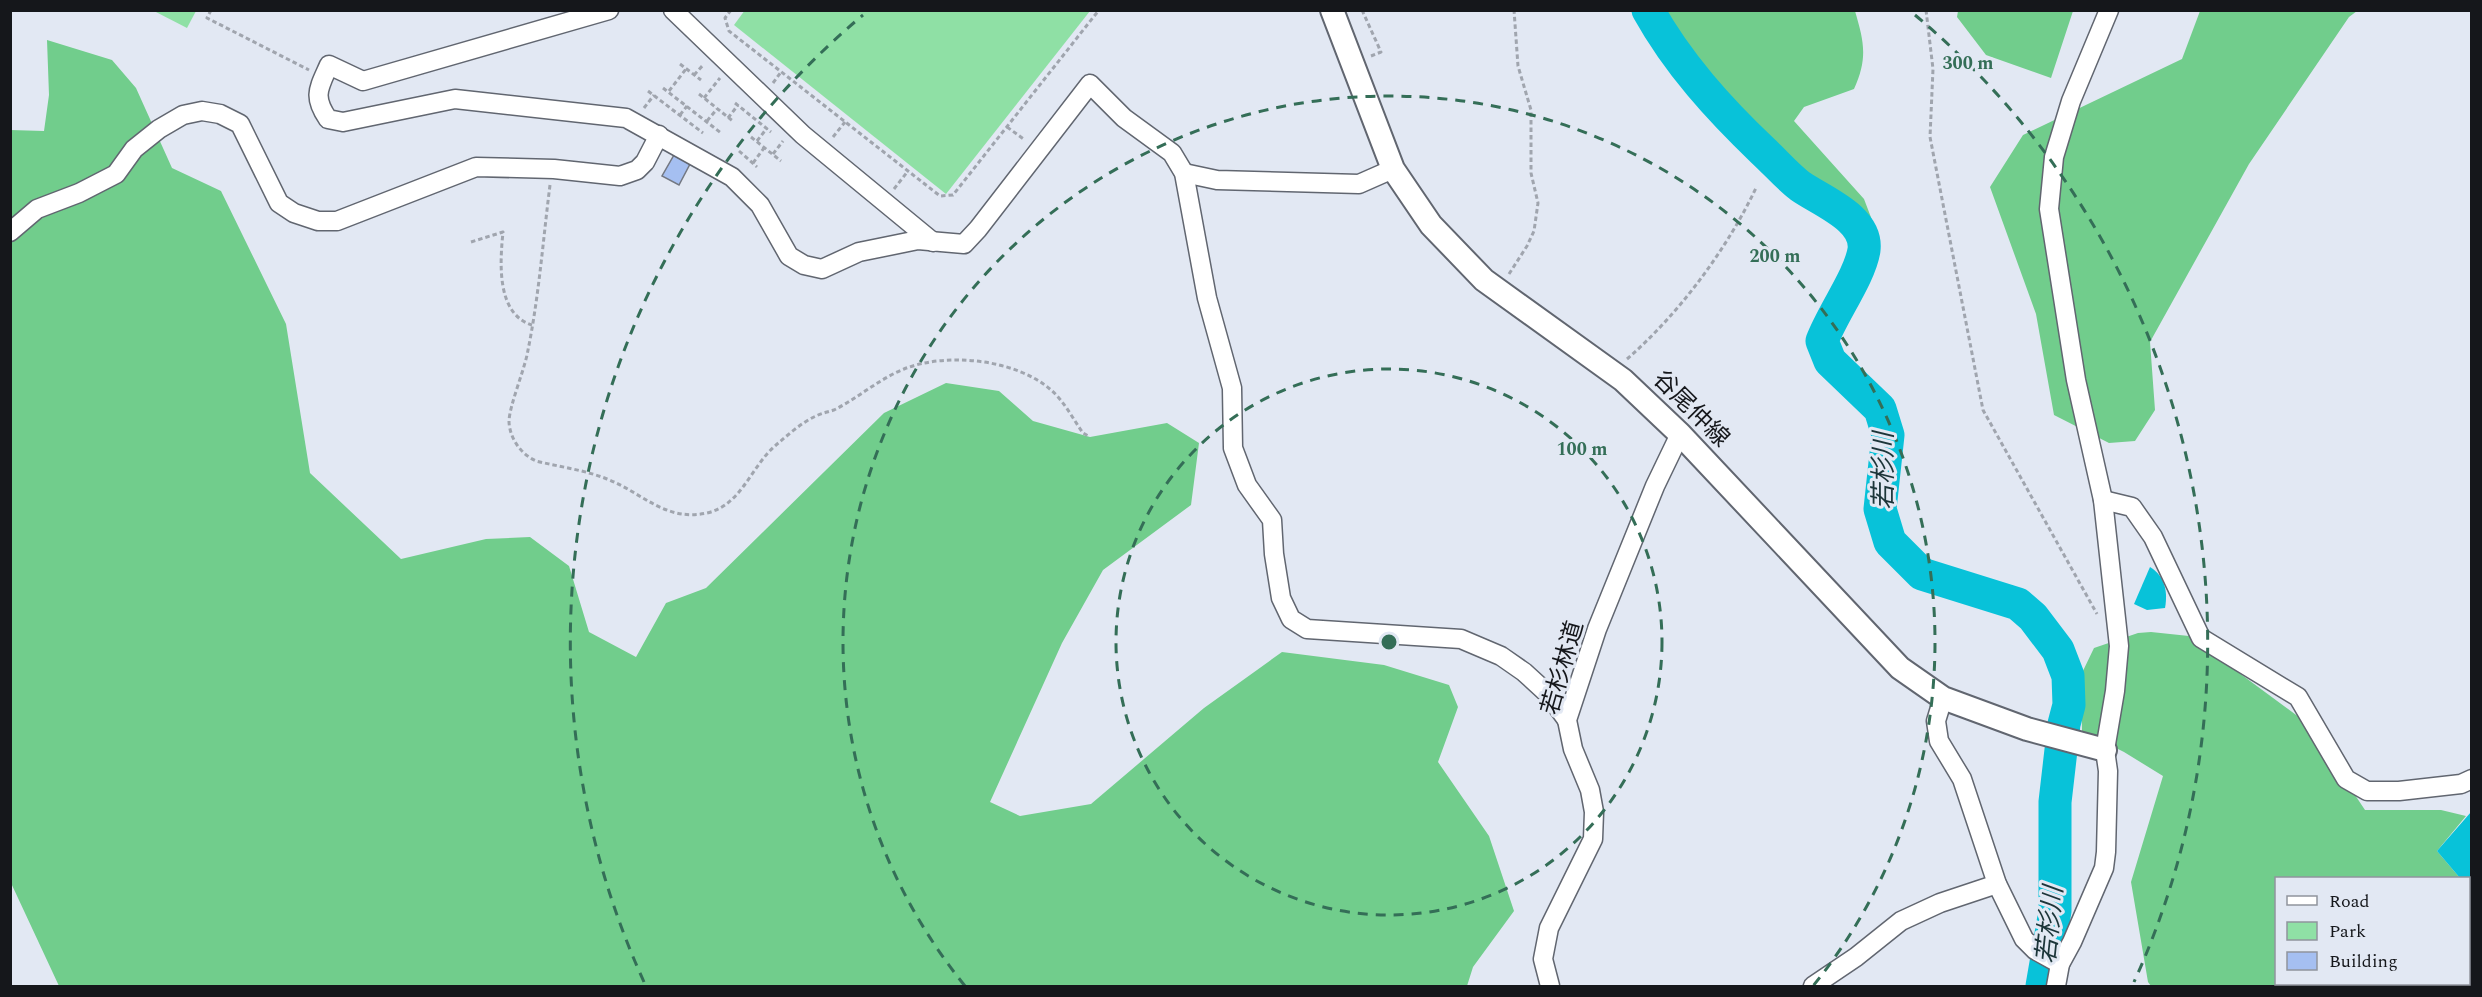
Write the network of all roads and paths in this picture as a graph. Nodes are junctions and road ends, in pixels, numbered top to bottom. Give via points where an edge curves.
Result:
1 (211, 10) edge
2 (609, 10) edge
3 (673, 10) edge
4 (731, 10) edge
5 (1099, 10) edge
6 (1332, 10) edge
7 (1362, 10) edge
8 (1514, 10) edge
9 (1926, 10) edge
10 (2109, 10) edge
11 (705, 62) dead end
12 (1352, 62) junction
13 (680, 64) dead end
14 (686, 69) junction
15 (326, 71) junction
16 (694, 75) junction
17 (722, 76) dead end
18 (701, 80) dead end
19 (663, 88) dead end
20 (648, 91) dead end
21 (668, 92) junction
22 (699, 94) dead end
23 (704, 98) junction
24 (687, 106) junction
25 (717, 109) junction
26 (680, 115) junction
27 (729, 118) junction
28 (707, 122) junction
29 (734, 122) dead end
30 (767, 128) junction
31 (703, 133) dead end
32 (721, 133) dead end
33 (659, 135) junction
34 (751, 137) dead end
35 (757, 142) junction
36 (764, 148) junction
37 (739, 151) dead end
38 (773, 154) junction
39 (781, 161) dead end
40 (753, 163) junction
41 (757, 166) dead end
42 (554, 169) junction
43 (1393, 169) junction
44 (1184, 173) junction
45 (1756, 188) dead end
46 (10, 232) edge
47 (471, 242) dead end
48 (933, 242) junction
49 (1499, 290) junction
50 (532, 325) junction
51 (1612, 371) junction
52 (1680, 434) junction
53 (1090, 437) dead end
54 (2103, 500) junction
55 (2097, 615) dead end
56 (1943, 698) junction
57 (1567, 720) junction
58 (2095, 748) junction
59 (2472, 779) edge
60 (1997, 884) junction
61 (2058, 963) junction
62 (1550, 987) edge
63 (1813, 987) edge
64 (2056, 987) edge

1 - 15 path via 207,18
2 - 15 street via 363,81
3 - 48 street via 781,115
4 - 5 path via 725,18 729,31 940,196 953,195
6 - 12 main road, 谷尾仲線
7 - 12 path via 1381,52
8 - 49 path via 1518,66 1531,111 1531,172 1538,203 1534,231
9 - 55 path via 1933,69 1930,137 1983,410
10 - 54 street via 2071,101 2054,157 2049,209 2076,380
11 - 16 path
12 - 43 main road, 谷尾仲線
13 - 14 path
14 - 16 path
14 - 21 path
15 - 33 street via 318,92 319,106 328,119 343,122 455,99 626,118
16 - 18 path
17 - 23 path
19 - 21 path
20 - 26 path
21 - 24 path
22 - 23 path
23 - 25 path
24 - 26 path
24 - 28 path
25 - 27 path
25 - 28 path
26 - 31 path
27 - 29 path
27 - 30 path via 737,104
28 - 32 path
30 - 35 path
30 - 38 path via 783,141
33 - 42 street via 645,162 637,170 620,176
33 - 48 street via 732,177 760,205 789,256 804,265 822,269 859,252 918,240
34 - 35 path
35 - 36 path
36 - 38 path
36 - 40 path
37 - 40 path
38 - 39 path
40 - 41 path
42 - 46 street via 476,166 337,220 318,221 294,213 279,202 240,124 202,111 183,115 159,129 134,149 116,174 37,209
42 - 50 path
43 - 44 street via 1359,184 1217,180
43 - 49 main road, 谷尾仲線 via 1431,225 1484,280
44 - 48 street via 1172,153 1124,118 1090,84 978,229 963,244
44 - 57 street via 1207,298 1232,388 1233,448 1247,485 1272,520 1281,598 1291,619 1307,629 1461,639 1501,656 1524,672 1548,694
45 - 51 path via 1703,277 1659,329
47 - 50 path via 503,232 500,258 505,292 513,311
49 - 51 main road, 谷尾仲線
50 - 53 path via 509,419 511,434 521,450 536,461 608,479 678,515 720,509 739,492 766,453 800,427 894,374 923,363 976,361 1037,379 1053,391
51 - 52 main road, 谷尾仲線
52 - 56 main road, 谷尾仲線 via 1900,668
52 - 57 street, 若杉林道 via 1597,629
54 - 58 street via 2119,646
54 - 59 street via 2132,507 2153,537 2201,638 2298,696 2346,779 2367,791 2461,784
56 - 58 main road, 谷尾仲線 via 2027,729
56 - 60 street via 1936,721 1939,741 1962,779
57 - 62 street, 若杉林道 via 1573,749 1590,790 1593,839 1548,928 1543,959
58 - 61 street via 2108,771 2104,868 2072,942
60 - 61 street via 2024,939
60 - 63 street via 1901,921
61 - 64 street

